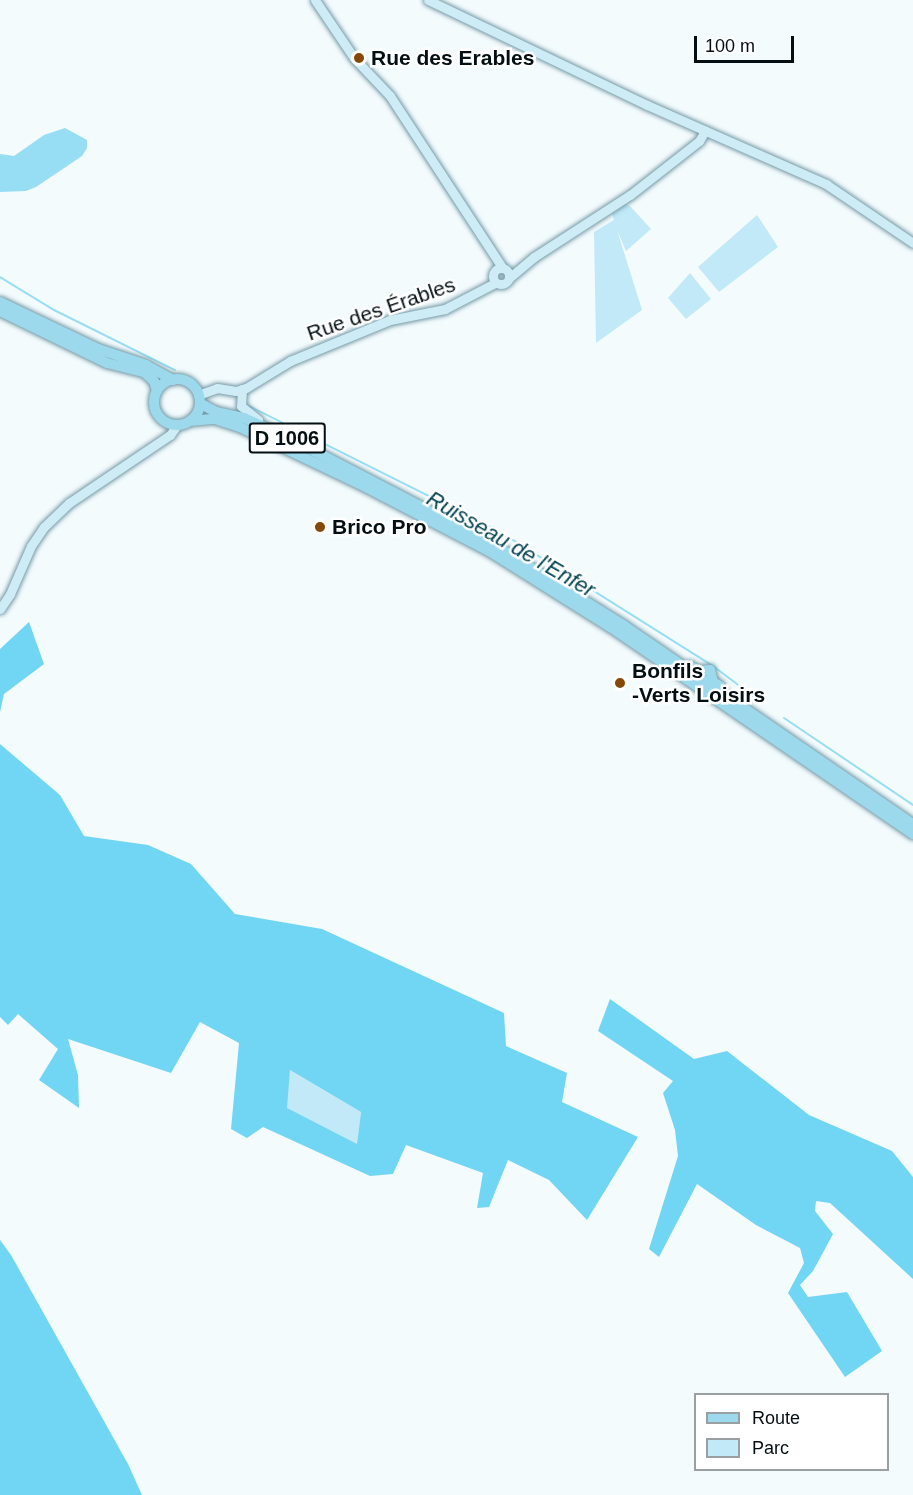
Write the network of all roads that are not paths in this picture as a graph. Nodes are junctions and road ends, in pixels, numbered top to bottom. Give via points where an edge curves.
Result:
1 (315, 0) edge
2 (428, 0) edge
3 (705, 131) junction
4 (913, 243) edge
5 (500, 274) junction
6 (0, 302) edge
7 (0, 311) edge
8 (173, 380) junction
9 (242, 389) junction
10 (157, 391) junction
11 (200, 400) junction
12 (190, 421) junction
13 (177, 425) junction
14 (291, 440) junction
15 (0, 609) edge
16 (913, 824) edge
17 (913, 834) edge

1 - 5 street via 348,50 390,96 488,247
2 - 3 street
3 - 4 street via 826,184
3 - 5 street, Rue des Érables via 699,141 630,195 534,257
5 - 9 street, Rue des Érables via 445,309 402,316 297,358
6 - 8 main road
7 - 10 main road via 107,363 144,372 154,381
8 - 10 main road
8 - 11 main road via 187,382
9 - 11 street, Rue des Érables via 216,388
9 - 14 street via 241,406
10 - 13 main road via 154,407 160,418
11 - 12 main road via 196,416
11 - 14 main road, D 1006 via 216,412 244,418
12 - 13 main road
12 - 17 main road, D 1006 via 215,418 240,427 489,551 618,632
13 - 15 street via 170,435 69,503 44,527
14 - 16 main road, D 1006 via 493,544 583,599

